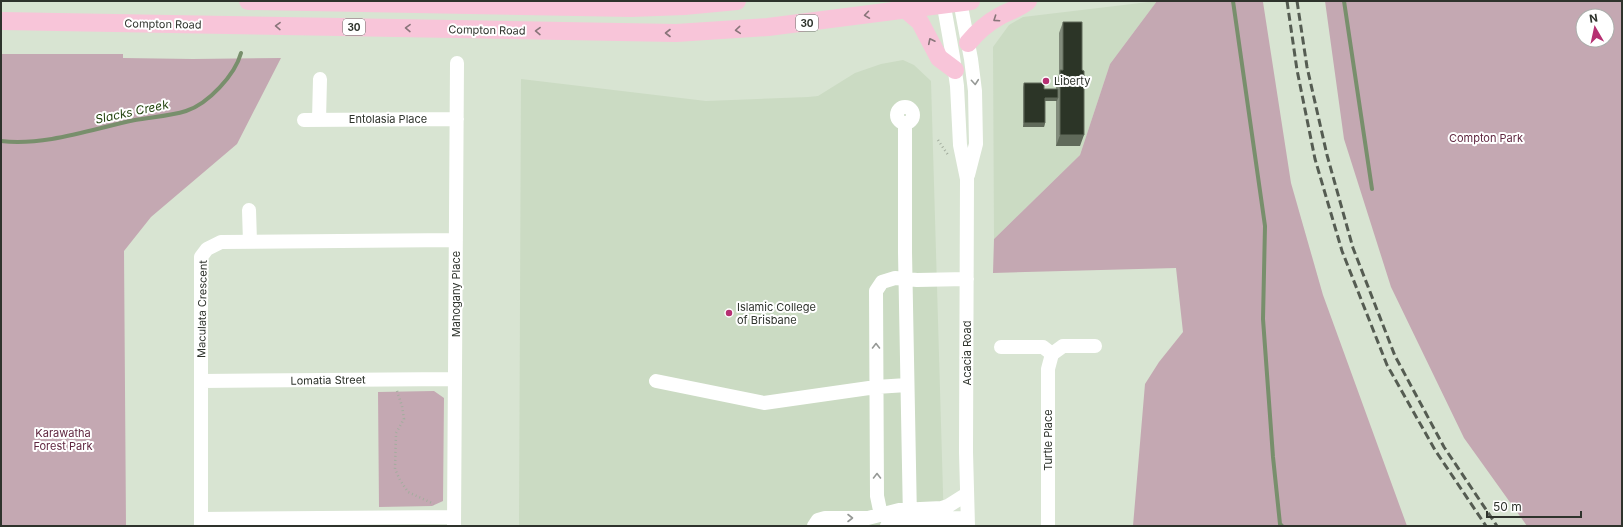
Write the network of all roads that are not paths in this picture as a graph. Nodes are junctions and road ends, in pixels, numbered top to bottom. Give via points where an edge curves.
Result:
1 (248, 1) edge
2 (737, 1) edge
3 (1028, 1) edge
4 (370, 2) edge
5 (955, 2) edge
6 (906, 10) junction
7 (1, 21) edge
8 (968, 43) junction
9 (458, 63) dead end
10 (955, 70) junction
11 (320, 79) dead end
12 (457, 119) junction
13 (304, 120) dead end
14 (320, 120) junction
15 (905, 123) dead end
16 (967, 179) junction
17 (249, 210) dead end
18 (456, 240) junction
19 (250, 242) junction
20 (906, 279) junction
21 (967, 279) junction
22 (1095, 346) dead end
23 (1001, 347) dead end
24 (1052, 354) junction
25 (455, 379) junction
26 (656, 380) dead end
27 (201, 382) junction
28 (907, 385) junction
29 (876, 387) junction
30 (967, 494) junction
31 (909, 514) junction
32 (884, 520) edge
33 (454, 521) edge
34 (968, 522) edge
35 (201, 523) edge
36 (814, 526) edge
37 (1048, 526) edge

1 - 4 main road, 30
2 - 4 main road, 30 via 631,8
3 -> 8 main road via 999,16 981,29
5 - 6 main road, Compton Road / 30
5 - 8 street, Acacia Road
5 - 10 street, Acacia Road
6 -> 7 main road, Compton Road / 30 via 768,27 676,33
10 -> 6 main road via 939,58 920,22
8 -> 16 street, Acacia Road via 974,78 976,144
9 - 12 street, Mahogany Place
10 - 16 street, Acacia Road via 960,145
11 - 14 street
12 - 14 street, Entolasia Place
12 - 18 street, Mahogany Place
13 - 14 street, Entolasia Place
15 - 20 street
16 - 21 street, Acacia Road
17 - 19 street
18 - 19 street, Maculata Crescent
18 - 25 street, Mahogany Place
19 - 27 street, Maculata Crescent via 221,242 207,249 201,257
20 - 21 street
20 - 28 street
29 -> 20 street via 876,291 878,285 885,280
21 - 30 street, Acacia Road
22 - 24 street via 1064,346
23 - 24 street via 1043,347
24 - 37 street, Turtle Place via 1048,369
25 - 27 street, Lomatia Street
25 - 33 street, Mahogany Place
26 - 29 street via 764,403
27 - 35 street, Maculata Crescent
28 - 29 street
28 - 31 street
32 -> 29 street via 877,496
30 - 31 street via 942,508
30 - 34 street, Acacia Road
31 - 32 street via 902,520
31 - 34 street
36 -> 32 street via 818,520 825,518
33 - 35 street via 434,517

